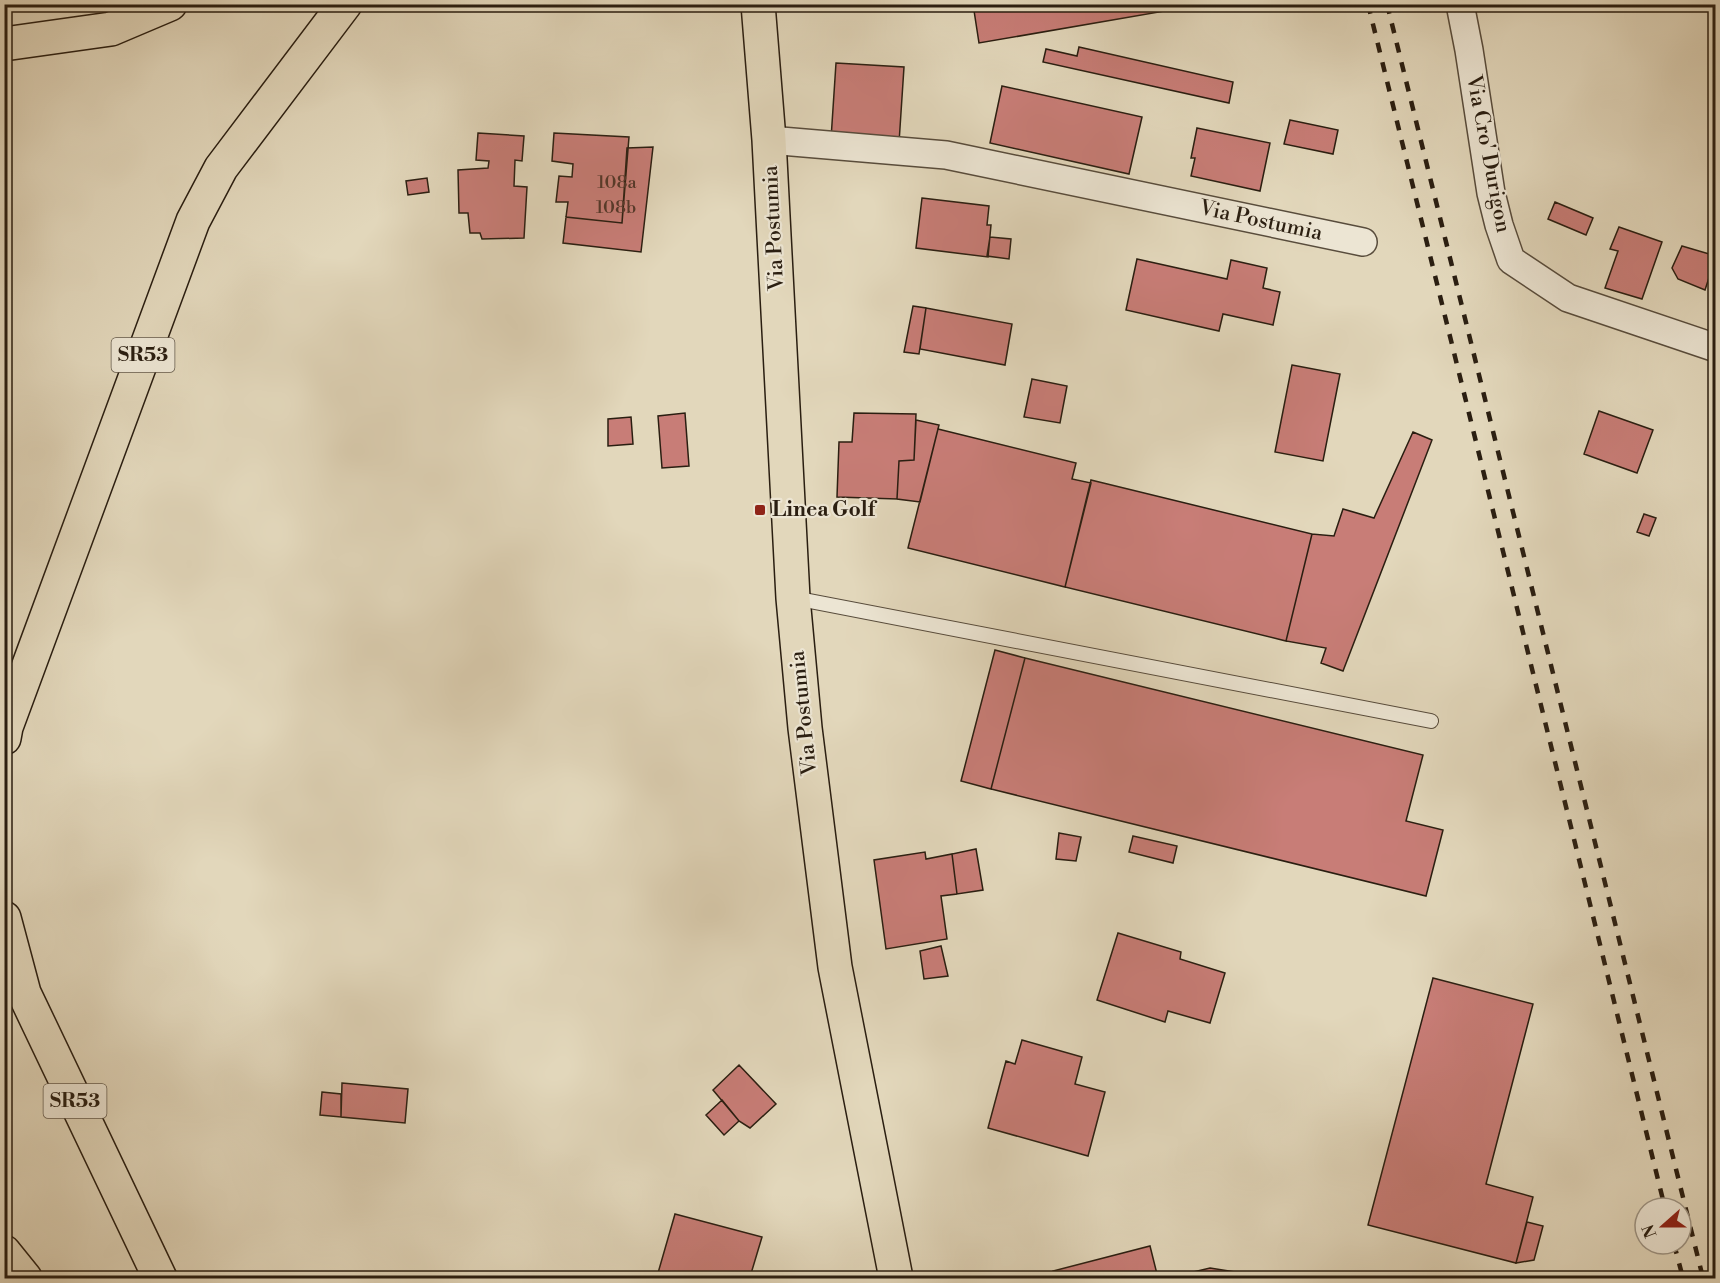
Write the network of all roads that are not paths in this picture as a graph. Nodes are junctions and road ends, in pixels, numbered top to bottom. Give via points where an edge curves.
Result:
1 (170, 4) edge
2 (345, 4) edge
3 (758, 4) edge
4 (1460, 4) edge
5 (4, 44) edge
6 (769, 140) junction
7 (1363, 242) dead end
8 (1716, 348) edge
9 (794, 598) junction
10 (1431, 722) dead end
11 (4, 738) edge
12 (4, 918) edge
13 (4, 1252) edge
14 (25, 1278) edge
15 (160, 1278) edge
16 (896, 1278) edge

1 - 5 main road via 111,29
2 - 11 main road, SR53 via 221,168 193,220
3 - 6 main road, Via Postumia
4 - 8 street, Via Cro' Durigon via 1491,193 1511,261 1568,298
6 - 7 street, Via Postumia via 946,155
6 - 9 main road, Via Postumia
9 - 10 lane
9 - 16 main road, Via Postumia via 805,728 835,966
12 - 15 main road, SR53 via 24,993
13 - 14 main road

